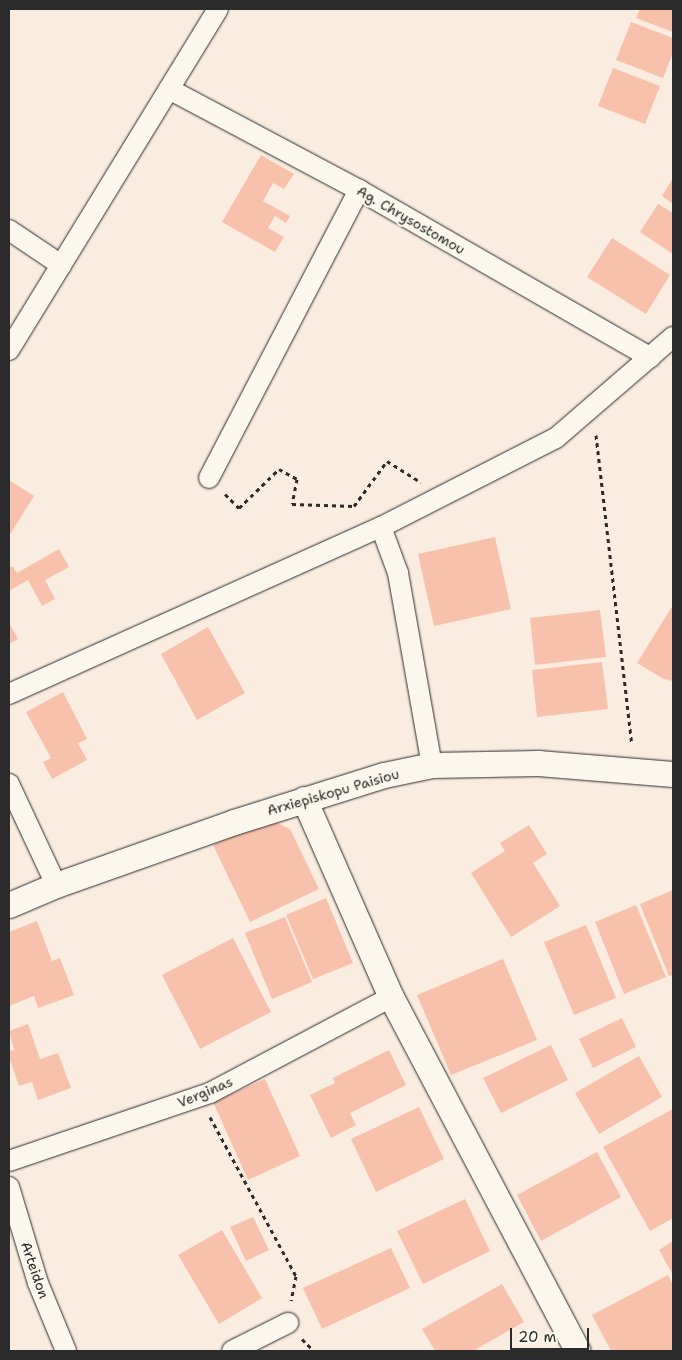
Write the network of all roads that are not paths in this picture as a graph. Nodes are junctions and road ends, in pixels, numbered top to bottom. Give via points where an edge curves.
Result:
1 (218, 9) edge
2 (169, 88) junction
3 (359, 190) junction
4 (9, 230) edge
5 (61, 265) junction
6 (673, 337) edge
7 (9, 350) edge
8 (650, 358) junction
9 (209, 478) road end
10 (381, 527) junction
11 (9, 694) edge
12 (432, 766) junction
13 (673, 774) edge
14 (9, 784) edge
15 (304, 799) junction
16 (56, 885) junction
17 (9, 905) edge
18 (391, 997) junction
19 (9, 1161) edge
20 (9, 1187) edge
21 (288, 1323) road end
22 (66, 1351) edge
23 (232, 1351) edge
24 (578, 1351) edge

1 - 2 street
2 - 3 street, Ag. Chrysostomou
2 - 5 street
3 - 8 street, Ag. Chrysostomou
3 - 9 street
4 - 5 street
5 - 7 street
6 - 8 street
8 - 10 street via 556,438
10 - 11 street
10 - 12 street via 400,582
12 - 13 street, Arxiepiskopu Paisiou via 538,763
12 - 15 street, Arxiepiskopu Paisiou via 384,775
14 - 16 street
15 - 16 street, Arxiepiskopu Paisiou
15 - 18 street
16 - 17 street, Arxiepiskopu Paisiou
18 - 19 street, Verginas via 199,1096
18 - 24 street
20 - 22 street, Arteidon via 38,1283
21 - 23 street

